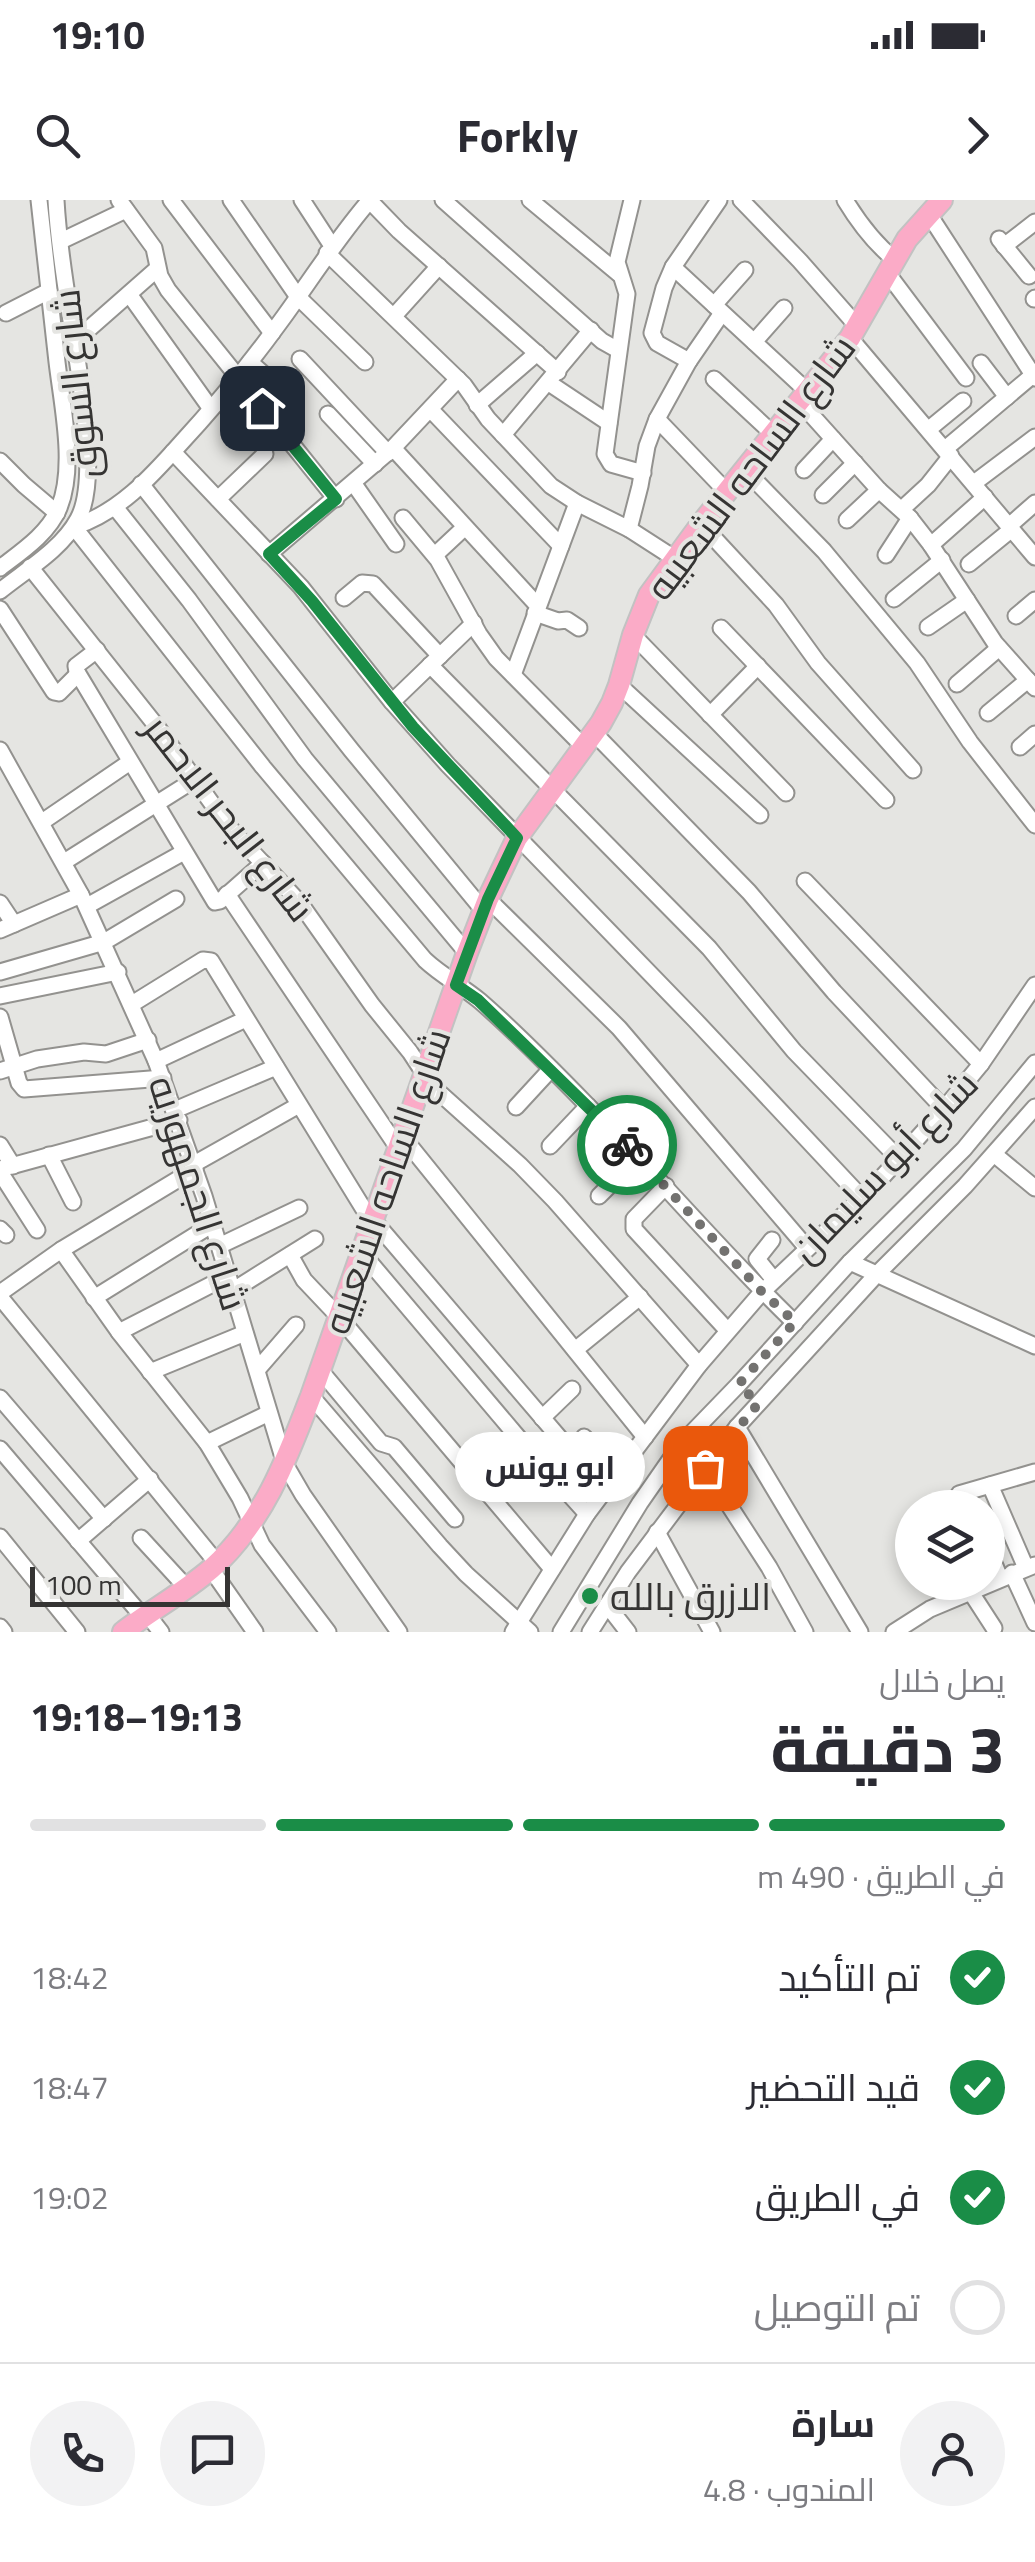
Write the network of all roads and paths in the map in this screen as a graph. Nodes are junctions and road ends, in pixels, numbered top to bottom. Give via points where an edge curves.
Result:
1 (39, 200) edge
2 (56, 200) edge
3 (171, 200) edge
4 (231, 200) edge
5 (302, 200) edge
6 (370, 200) edge
7 (443, 200) edge
8 (530, 200) edge
9 (719, 200) edge
10 (741, 200) edge
11 (845, 200) edge
12 (627, 203) edge
13 (122, 205) edge
14 (935, 206) edge
15 (1035, 222) edge
16 (60, 242) junction
17 (330, 250) junction
18 (439, 266) junction
19 (673, 267) junction
20 (891, 267) junction
21 (157, 268) junction
22 (745, 270) dead end
23 (619, 274) junction
24 (1029, 276) dead end
25 (49, 290) junction
26 (129, 294) junction
27 (298, 297) junction
28 (784, 308) dead end
29 (718, 309) junction
30 (6, 313) dead end
31 (394, 316) junction
32 (591, 330) junction
33 (272, 332) junction
34 (854, 332) junction
35 (74, 342) junction
36 (754, 342) junction
37 (618, 350) junction
38 (537, 353) junction
39 (300, 359) dead end
40 (689, 361) junction
41 (250, 362) junction
42 (366, 362) dead end
43 (981, 363) dead end
44 (553, 377) junction
45 (1034, 377) edge
46 (237, 378) junction
47 (714, 378) dead end
48 (966, 378) dead end
49 (458, 379) junction
50 (284, 392) dead end
51 (803, 396) junction
52 (1007, 398) junction
53 (964, 401) dead end
54 (477, 404) junction
55 (211, 409) junction
56 (431, 410) junction
57 (328, 414) dead end
58 (657, 419) junction
59 (609, 423) junction
60 (929, 429) junction
61 (772, 433) junction
62 (503, 435) junction
63 (1035, 438) edge
64 (833, 439) junction
65 (391, 451) junction
66 (173, 452) junction
67 (948, 452) junction
68 (266, 454) dead end
69 (0, 461) edge
70 (854, 463) junction
71 (376, 464) junction
72 (744, 469) junction
73 (804, 470) dead end
74 (643, 473) junction
75 (974, 483) junction
76 (142, 484) junction
77 (354, 484) junction
78 (879, 490) junction
79 (726, 491) junction
80 (822, 495) dead end
81 (985, 497) junction
82 (218, 499) junction
83 (336, 499) junction
84 (576, 503) junction
85 (1035, 503) edge
86 (115, 507) junction
87 (57, 513) junction
88 (906, 513) junction
89 (403, 518) dead end
90 (847, 520) dead end
91 (701, 524) junction
92 (74, 527) junction
93 (465, 527) junction
94 (1011, 528) junction
95 (629, 529) junction
96 (396, 544) dead end
97 (931, 544) junction
98 (561, 546) junction
99 (269, 554) junction
100 (886, 554) dead end
101 (434, 555) junction
102 (1035, 557) edge
103 (674, 558) junction
104 (3, 559) edge
105 (942, 560) junction
106 (969, 564) dead end
107 (30, 567) junction
108 (0, 591) edge
109 (344, 598) dead end
110 (894, 599) dead end
111 (967, 600) junction
112 (1035, 600) edge
113 (0, 608) edge
114 (537, 609) junction
115 (1016, 616) dead end
116 (474, 624) junction
117 (928, 627) dead end
118 (579, 628) dead end
119 (721, 628) dead end
120 (633, 635) junction
121 (998, 648) junction
122 (97, 650) junction
123 (435, 660) junction
124 (758, 666) junction
125 (78, 674) junction
126 (513, 675) junction
127 (957, 684) dead end
128 (1031, 684) edge
129 (619, 685) junction
130 (392, 702) junction
131 (988, 714) dead end
132 (710, 715) junction
133 (1035, 734) edge
134 (588, 739) junction
135 (1020, 746) dead end
136 (0, 750) edge
137 (130, 762) junction
138 (913, 770) dead end
139 (194, 780) junction
140 (551, 788) junction
141 (786, 793) dead end
142 (886, 800) dead end
143 (155, 804) junction
144 (760, 816) dead end
145 (42, 822) junction
146 (1035, 825) edge
147 (517, 838) junction
148 (184, 852) junction
149 (64, 862) junction
150 (263, 863) junction
151 (805, 881) dead end
152 (227, 894) junction
153 (176, 899) dead end
154 (84, 901) junction
155 (0, 904) edge
156 (486, 905) junction
157 (7, 927) edge
158 (104, 942) junction
159 (467, 952) junction
160 (0, 972) edge
161 (118, 972) junction
162 (456, 985) junction
163 (1035, 985) edge
164 (0, 996) edge
165 (132, 1004) junction
166 (0, 1017) edge
167 (246, 1019) junction
168 (148, 1040) junction
169 (156, 1061) junction
170 (1035, 1062) edge
171 (981, 1064) junction
172 (276, 1067) junction
173 (7, 1069) edge
174 (551, 1069) junction
175 (424, 1072) junction
176 (164, 1078) junction
177 (299, 1105) junction
178 (588, 1106) junction
179 (516, 1107) dead end
180 (1035, 1107) edge
181 (944, 1109) junction
182 (177, 1115) junction
183 (400, 1142) junction
184 (0, 1145) edge
185 (550, 1146) dead end
186 (994, 1154) junction
187 (49, 1155) junction
188 (638, 1157) junction
189 (899, 1159) junction
190 (195, 1167) junction
191 (4, 1169) edge
192 (666, 1186) junction
193 (1035, 1188) edge
194 (600, 1196) dead end
195 (861, 1197) junction
196 (72, 1202) dead end
197 (299, 1208) dead end
198 (373, 1220) junction
199 (213, 1224) junction
200 (37, 1230) dead end
201 (315, 1239) dead end
202 (772, 1240) dead end
203 (219, 1246) junction
204 (807, 1248) junction
205 (61, 1250) junction
206 (362, 1253) junction
207 (290, 1254) junction
208 (850, 1262) junction
209 (876, 1274) junction
210 (230, 1284) junction
211 (768, 1286) junction
212 (0, 1295) edge
213 (94, 1298) junction
214 (640, 1298) junction
215 (338, 1317) junction
216 (795, 1322) junction
217 (296, 1325) dead end
218 (728, 1330) junction
219 (119, 1332) junction
220 (245, 1333) junction
221 (1035, 1346) edge
222 (575, 1350) junction
223 (699, 1365) junction
224 (256, 1370) junction
225 (320, 1370) junction
226 (150, 1372) junction
227 (739, 1384) junction
228 (572, 1389) dead end
229 (310, 1396) junction
230 (0, 1398) edge
231 (758, 1404) junction
232 (269, 1413) junction
233 (542, 1418) junction
234 (738, 1428) junction
235 (645, 1436) junction
236 (584, 1437) dead end
237 (207, 1443) junction
238 (0, 1449) edge
239 (285, 1464) junction
240 (705, 1468) junction
241 (1035, 1472) edge
242 (616, 1474) junction
243 (150, 1479) junction
244 (990, 1485) junction
245 (604, 1490) junction
246 (980, 1490) edge
247 (586, 1514) junction
248 (104, 1518) junction
249 (455, 1519) dead end
250 (250, 1523) junction
251 (658, 1532) junction
252 (0, 1536) edge
253 (141, 1538) dead end
254 (78, 1541) junction
255 (214, 1566) junction
256 (552, 1569) junction
257 (1018, 1571) edge
258 (186, 1588) junction
259 (951, 1600) edge
260 (976, 1600) edge
261 (607, 1604) junction
262 (1035, 1624) edge
263 (133, 1625) edge
264 (994, 1628) dead end
265 (521, 1629) edge
266 (76, 1632) edge
267 (161, 1632) edge
268 (255, 1632) edge
269 (328, 1632) edge
270 (399, 1632) edge
271 (561, 1632) edge
272 (590, 1632) edge
273 (628, 1632) edge
274 (712, 1632) edge
275 (805, 1632) edge
276 (860, 1632) edge
277 (894, 1632) edge

1 - 25 street, شارع السوق
2 - 16 street, شارع السوق
3 - 33 street
4 - 27 street
5 - 17 street
6 - 17 street
6 - 18 street
7 - 32 street
8 - 23 street
9 - 19 street
10 - 34 street via 800,261
11 - 20 street
12 - 23 street
13 - 16 street
13 - 21 street via 154,248
14 - 20 main road, شارع الساحه الشعبيه
14 - 45 street
15 - 24 street via 1001,243
16 - 35 street, شارع السوق
17 - 27 street
17 - 31 street
18 - 31 street
18 - 38 street
19 - 29 street
19 - 40 street via 653,337
20 - 34 main road, شارع الساحه الشعبيه
20 - 48 street
21 - 26 street
21 - 46 street
22 - 29 street
23 - 37 street via 626,294
25 - 30 street
25 - 87 street, شارع السوق via 67,465
26 - 35 street
26 - 55 street
27 - 33 street
27 - 42 street
28 - 36 street
29 - 36 street
29 - 40 street
31 - 49 street
32 - 37 street
32 - 44 street
33 - 41 street
34 - 51 main road, شارع الساحه الشعبيه
34 - 60 street
35 - 92 street, شارع السوق via 88,478
36 - 51 street
37 - 59 street
38 - 44 street
38 - 54 street
39 - 65 street
40 - 58 street
41 - 46 street
41 - 50 street
43 - 52 street
44 - 59 street
44 - 62 street
45 - 52 street
46 - 55 street
46 - 83 street
47 - 61 street
49 - 54 street
49 - 56 street
51 - 61 main road, شارع الساحه الشعبيه
51 - 64 street
52 - 67 street
53 - 60 street
54 - 62 street
55 - 66 street
56 - 65 street
56 - 98 street
57 - 71 street
58 - 74 street
58 - 79 street
59 - 74 street via 608,461
60 - 67 street
61 - 72 main road, شارع الساحه الشعبيه
62 - 84 street
63 - 75 street
64 - 70 street
64 - 73 street
65 - 71 street
65 - 93 street
66 - 76 street
66 - 82 street
67 - 75 street
67 - 88 street
68 - 82 street
69 - 87 street
70 - 78 street
70 - 80 street
71 - 77 street
72 - 79 main road, شارع الساحه الشعبيه
72 - 146 street via 908,651
74 - 95 street
75 - 81 street
76 - 86 street
76 - 156 street via 352,751
77 - 83 street
77 - 96 street
78 - 88 street
78 - 90 street
79 - 91 main road, شارع الساحه الشعبيه
81 - 94 street
81 - 97 street
82 - 99 street
83 - 99 street
84 - 95 street
84 - 98 street
85 - 94 street
86 - 92 street
86 - 159 street via 304,759
87 - 104 street, شارع السوق via 35,540
88 - 97 street
88 - 100 street
89 - 101 street
91 - 103 main road, شارع الساحه الشعبيه
91 - 138 street
92 - 107 street, شارع السوق
92 - 162 street via 263,766 425,960
93 - 101 street
93 - 114 street
94 - 102 street
94 - 106 street
95 - 103 street
97 - 105 street
98 - 114 street
99 - 130 street
101 - 116 street
103 - 120 main road, شارع الساحه الشعبيه
105 - 110 street
105 - 111 street
107 - 108 street, شارع السوق
107 - 122 street, شارع البحر الاحمر
109 - 123 street via 362,583 373,584
111 - 117 street
111 - 121 street
112 - 115 street
113 - 125 street via 55,693
114 - 118 street
114 - 126 street
116 - 123 street
116 - 126 street
119 - 124 street
120 - 129 main road, شارع الساحه الشعبيه
120 - 132 street
121 - 127 street
121 - 128 street
122 - 125 street via 76,666
122 - 139 street, شارع البحر الاحمر
123 - 130 street
123 - 140 street
124 - 132 street
124 - 142 street
125 - 137 street
126 - 134 street
128 - 131 street
129 - 134 main road, شارع الساحه الشعبيه
129 - 144 street
130 - 147 street
132 - 141 street
133 - 135 street
134 - 140 main road, شارع الساحه الشعبيه
134 - 181 street via 749,892
136 - 145 street, شارع الجمهوريه
137 - 143 street
137 - 145 street
139 - 143 street
139 - 150 street, شارع البحر الاحمر
140 - 147 main road, شارع الساحه الشعبيه
140 - 189 street via 720,959 794,1050
143 - 148 street
143 - 149 street
145 - 149 street, شارع الجمهوريه
147 - 156 main road, شارع الساحه الشعبيه
147 - 195 street
148 - 152 street via 215,902
148 - 154 street
149 - 154 street, شارع الجمهوريه
150 - 152 street
150 - 175 street, شارع البحر الاحمر
151 - 171 street
152 - 183 street
153 - 158 street
154 - 157 street
154 - 158 street, شارع الجمهوريه
155 - 157 street
156 - 159 main road, شارع الساحه الشعبيه
156 - 204 street via 619,1028
158 - 160 street
158 - 161 street, شارع الجمهوريه
159 - 162 main road, شارع الساحه الشعبيه
161 - 164 street
161 - 165 street, شارع الجمهوريه
162 - 174 street
162 - 175 main road, شارع الساحه الشعبيه
163 - 171 street, شارع أبو سليمان
165 - 167 street via 207,960
165 - 168 street, شارع الجمهوريه
166 - 173 street
167 - 169 street
167 - 172 street
168 - 169 street, شارع الجمهوريه
168 - 173 street via 106,1054 74,1053
169 - 176 street, شارع الجمهوريه
170 - 208 street via 964,1150
171 - 181 street, شارع أبو سليمان
172 - 177 street
172 - 182 street
173 - 176 street via 27,1089
174 - 178 street
174 - 179 street
175 - 183 main road, شارع الساحه الشعبيه
175 - 214 street, شارع البحر الاحمر
176 - 182 street, شارع الجمهوريه
177 - 190 street
177 - 198 street
178 - 185 street
178 - 188 street
180 - 186 street
181 - 189 street, شارع أبو سليمان
182 - 187 street
182 - 190 street, شارع الجمهوريه
183 - 198 main road, شارع الساحه الشعبيه
183 - 222 street
184 - 191 street
186 - 193 street
186 - 209 street
187 - 191 street
187 - 196 street
188 - 192 street
188 - 194 street
189 - 195 street, شارع أبو سليمان
190 - 199 street, شارع الجمهوريه
190 - 205 street
191 - 200 street
192 - 211 street
192 - 218 street via 636,1216 634,1229
195 - 204 street, شارع أبو سليمان
197 - 203 street
198 - 206 main road, شارع الساحه الشعبيه
198 - 233 street
199 - 203 street, شارع الجمهوريه
199 - 213 street
201 - 207 street
202 - 211 street via 756,1259
203 - 210 street, شارع الجمهوريه
204 - 211 street, شارع أبو سليمان
205 - 212 street
205 - 213 street
206 - 215 main road, شارع الساحه الشعبيه
206 - 247 street
207 - 210 street
207 - 215 street
208 - 209 street
208 - 216 street
209 - 221 street
209 - 231 street
210 - 219 street
210 - 220 street, شارع الجمهوريه
211 - 216 street
211 - 218 street, شارع أبو سليمان
212 - 243 street
213 - 219 street
214 - 222 street
214 - 223 street, شارع البحر الاحمر
215 - 225 main road, شارع الساحه الشعبيه
215 - 256 street
216 - 227 street
217 - 224 street
218 - 223 street, شارع أبو سليمان
219 - 226 street
220 - 224 street, شارع الجمهوريه
220 - 226 street
222 - 235 street
223 - 235 street, شارع أبو سليمان
224 - 232 street, شارع الجمهوريه
225 - 229 main road, شارع الساحه الشعبيه
225 - 249 street
226 - 237 street
227 - 231 street
227 - 271 street via 681,1444
228 - 233 street
229 - 239 main road, شارع الساحه الشعبيه
229 - 265 street
230 - 248 street
231 - 234 street
232 - 237 street
232 - 239 street, شارع الجمهوريه
233 - 245 street
234 - 240 street
234 - 276 street
235 - 242 street, شارع أبو سليمان
236 - 242 street
237 - 250 street
238 - 254 street
239 - 250 main road, شارع الساحه الشعبيه
239 - 270 street, شارع الجمهوريه
240 - 251 street
240 - 275 street
241 - 244 street
242 - 245 street, شارع أبو سليمان
243 - 248 street
243 - 255 street
244 - 246 street
244 - 257 street
245 - 247 street, شارع أبو سليمان
247 - 256 street, شارع أبو سليمان
248 - 254 street
250 - 255 main road, شارع الساحه الشعبيه
250 - 269 street
251 - 261 street
251 - 274 street
252 - 266 street
253 - 258 street
254 - 263 street
255 - 258 main road, شارع الساحه الشعبيه
255 - 268 street
256 - 265 street, شارع أبو سليمان
257 - 262 street
258 - 263 main road, شارع الساحه الشعبيه
259 - 277 street
260 - 264 street
261 - 272 street
261 - 273 street
263 - 267 street

